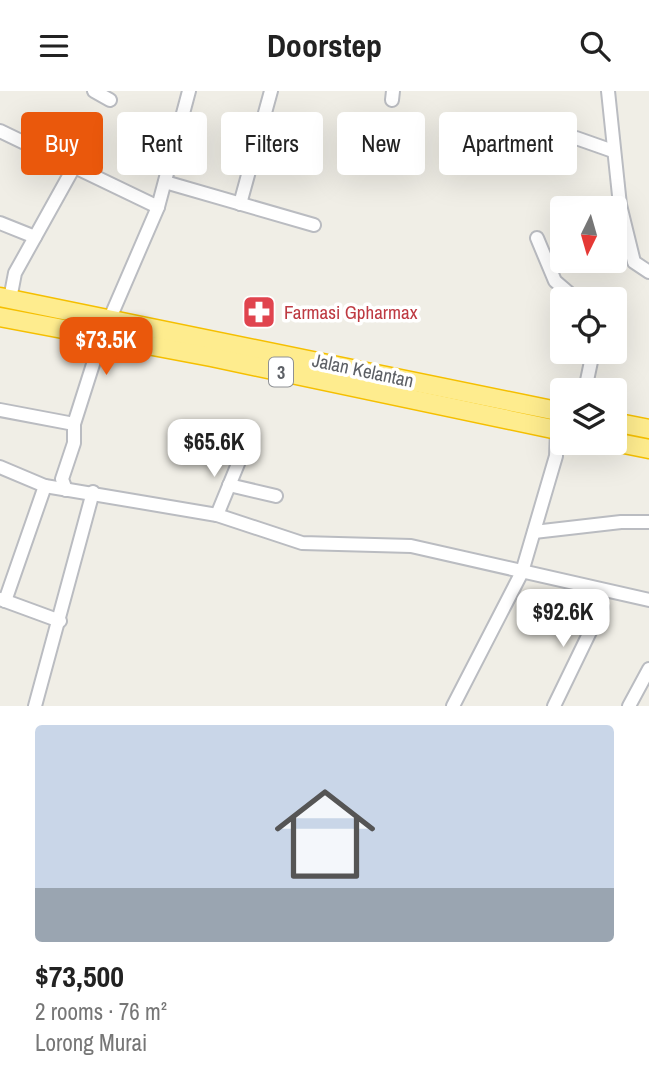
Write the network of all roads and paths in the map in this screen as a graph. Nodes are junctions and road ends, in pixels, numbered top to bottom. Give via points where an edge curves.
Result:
1 (94, 91) edge
2 (189, 91) edge
3 (271, 91) edge
4 (608, 91) edge
5 (110, 100) dead end
6 (265, 112) edge
7 (0, 131) edge
8 (577, 138) edge
9 (21, 141) edge
10 (613, 151) junction
11 (70, 175) edge
12 (91, 175) edge
13 (248, 175) edge
14 (164, 183) junction
15 (240, 204) junction
16 (158, 207) junction
17 (0, 223) edge
18 (314, 225) dead end
19 (35, 237) junction
20 (537, 238) dead end
21 (649, 272) edge
22 (562, 287) edge
23 (5, 298) edge
24 (0, 317) edge
25 (110, 319) junction
26 (101, 339) junction
27 (0, 410) edge
28 (550, 410) edge
29 (74, 424) junction
30 (627, 425) edge
31 (550, 429) edge
32 (649, 429) edge
33 (627, 445) edge
34 (649, 449) edge
35 (242, 454) dead end
36 (556, 455) edge
37 (0, 467) edge
38 (229, 485) junction
39 (45, 486) junction
40 (66, 490) junction
41 (93, 492) junction
42 (276, 496) dead end
43 (217, 515) junction
44 (649, 522) edge
45 (534, 532) junction
46 (522, 572) junction
47 (2, 600) edge
48 (649, 600) edge
49 (603, 607) dead end
50 (60, 621) junction
51 (649, 669) edge
52 (35, 706) edge
53 (453, 706) edge
54 (554, 706) edge
55 (629, 706) edge

1 - 5 street
2 - 14 street
3 - 6 street
4 - 10 street
7 - 9 street
8 - 10 street
10 - 21 street via 634,262
11 - 19 street
12 - 16 street
13 - 15 street
14 - 15 street
14 - 16 street
15 - 18 street
16 - 25 street
17 - 19 street
19 - 23 street
20 - 22 street via 555,281
23 - 25 highway, Jalan Kelantan / 3
24 - 26 highway, Jalan Kelantan / 3
25 - 26 street
25 - 28 highway, Jalan Kelantan / 3
26 - 29 street
26 - 31 highway, Jalan Kelantan / 3 via 211,357
27 - 29 street
29 - 40 street via 75,443 62,479
30 - 32 highway
33 - 34 highway
35 - 38 street
36 - 45 street
37 - 39 street
38 - 42 street
38 - 43 street
39 - 40 street
39 - 47 street
40 - 41 street
41 - 43 street
41 - 50 street
43 - 46 street via 302,543 411,546
44 - 45 street
45 - 46 street
46 - 48 street
46 - 53 street
47 - 50 street
49 - 54 street
50 - 52 street
51 - 55 street

